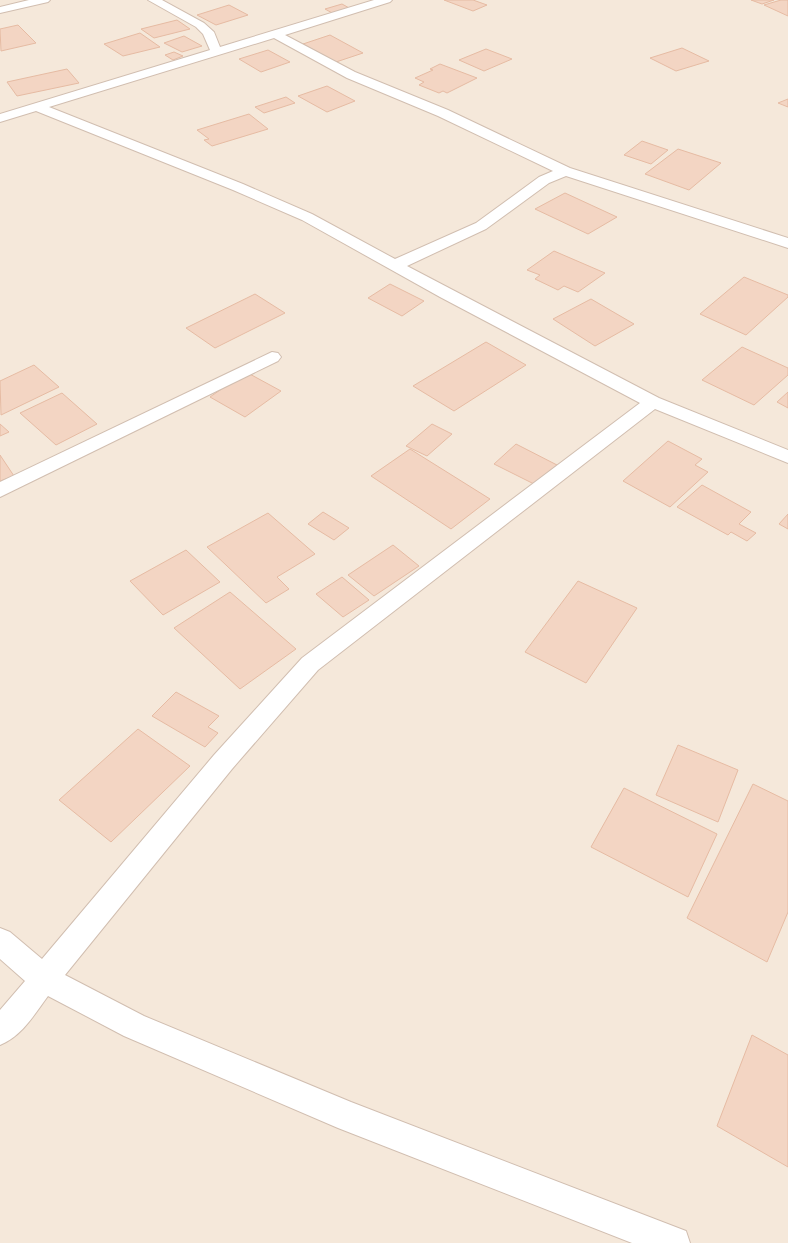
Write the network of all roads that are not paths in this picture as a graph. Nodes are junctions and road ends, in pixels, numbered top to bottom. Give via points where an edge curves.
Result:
1 (44, 0) edge
2 (154, 0) edge
3 (386, 0) edge
4 (0, 10) edge
5 (275, 34) junction
6 (216, 51) junction
7 (37, 107) junction
8 (0, 118) edge
9 (565, 171) junction
10 (788, 243) edge
11 (396, 265) junction
12 (272, 357) dead end
13 (653, 402) junction
14 (788, 457) edge
15 (0, 490) edge
16 (0, 941) edge
17 (44, 979) junction
18 (0, 1030) edge
19 (674, 1243) edge

1 - 4 street
2 - 6 street via 200,25 208,32
3 - 5 street
5 - 6 street
5 - 9 street via 351,76 443,113
6 - 7 street
7 - 8 street
7 - 11 street via 307,217
9 - 10 street
9 - 11 street via 544,180 480,226
11 - 13 street via 446,294
12 - 15 street
13 - 14 street
13 - 17 street via 310,664 223,762
16 - 17 street
17 - 18 street via 16,1015
17 - 19 street via 134,1026 328,1108

